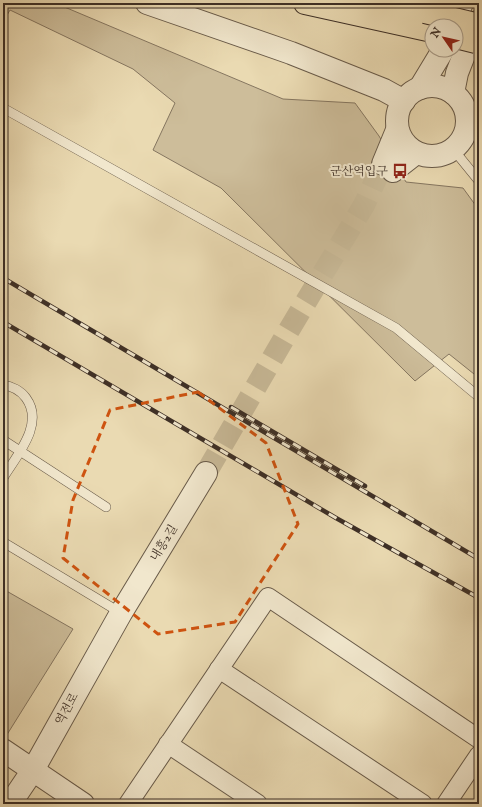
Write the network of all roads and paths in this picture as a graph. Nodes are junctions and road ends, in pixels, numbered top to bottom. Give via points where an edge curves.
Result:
1 (146, 3) edge
2 (305, 3) edge
3 (384, 3) edge
4 (462, 3) edge
5 (455, 18) edge
6 (479, 18) edge
7 (424, 23) edge
8 (424, 24) edge
9 (438, 58) edge
10 (453, 93) junction
11 (412, 94) junction
12 (3, 108) edge
13 (473, 123) edge
14 (397, 130) junction
15 (453, 149) junction
16 (416, 153) junction
17 (479, 181) edge
18 (3, 385) edge
19 (479, 397) edge
20 (3, 440) edge
21 (19, 451) junction
22 (206, 473) tunnel mouth
23 (3, 478) edge
24 (106, 507) dead end
25 (3, 542) edge
26 (121, 613) junction
27 (219, 669) junction
28 (479, 740) edge
29 (168, 744) junction
30 (3, 750) edge
31 (479, 755) edge
32 (33, 770) junction
33 (10, 804) edge
34 (83, 804) edge
35 (128, 804) edge
36 (258, 804) edge
37 (423, 804) edge
38 (446, 804) edge

1 - 11 street via 291,53 384,90
2 - 8 highway
3 - 7 highway
4 - 5 street
6 - 10 street via 457,73
9 - 11 street
10 - 11 street via 431,86
10 - 13 street via 461,101
11 - 14 street via 398,113
12 - 19 lane via 396,328
13 - 15 street
14 - 16 street via 406,146
14 - 16 street via 388,168
15 - 16 street via 438,156
15 - 17 lane
18 - 21 lane via 11,386 24,395 31,405 31,432
20 - 21 lane
21 - 23 lane
21 - 24 lane
22 - 26 street, 내흥2길
25 - 26 lane
26 - 32 street, 역전로
27 - 28 street via 268,597
27 - 29 street
27 - 37 street
29 - 35 street
29 - 36 street
30 - 32 street
31 - 38 street
32 - 33 street, 역전로
32 - 34 street

